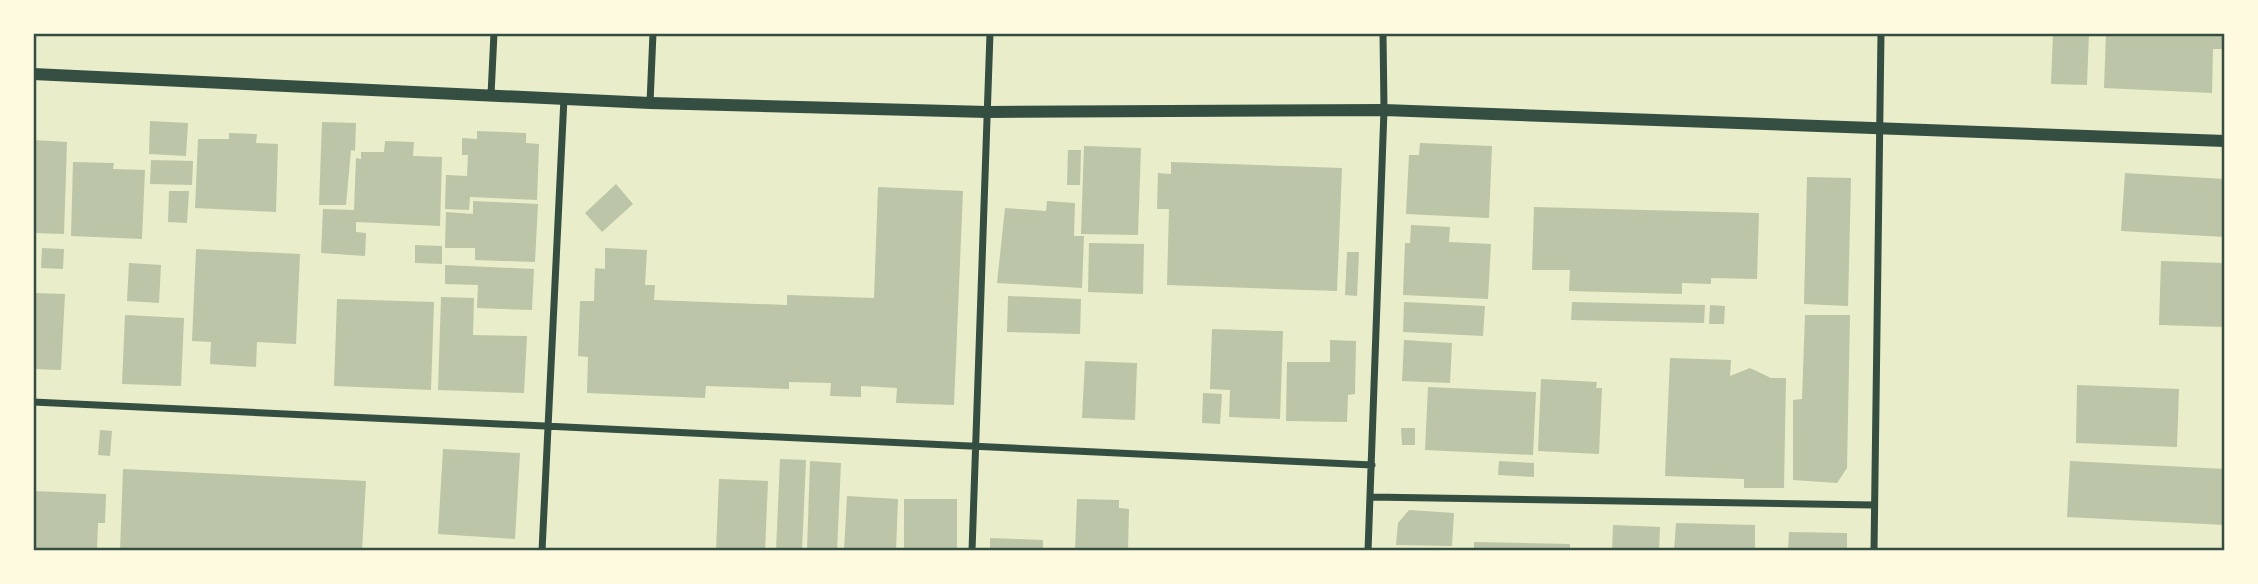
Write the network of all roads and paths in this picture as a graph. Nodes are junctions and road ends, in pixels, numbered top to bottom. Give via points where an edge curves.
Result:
1 (494, 33) edge
2 (653, 33) edge
3 (990, 33) edge
4 (1383, 33) edge
5 (1881, 33) edge
6 (33, 74) edge
7 (491, 95) junction
8 (564, 98) junction
9 (650, 103) junction
10 (1384, 110) junction
11 (987, 112) junction
12 (1879, 128) junction
13 (2225, 141) edge
14 (33, 402) edge
15 (547, 424) junction
16 (977, 448) junction
17 (1372, 464) junction
18 (1371, 497) junction
19 (1874, 505) junction
20 (542, 551) edge
21 (972, 551) edge
22 (1368, 551) edge
23 (1874, 551) edge

1 - 7 street
2 - 9 street
3 - 11 street
4 - 10 street
5 - 12 street
6 - 7 street
7 - 8 street
8 - 9 street
8 - 15 street
9 - 11 street
10 - 11 street
10 - 12 street
10 - 17 street
11 - 16 street
12 - 13 street
12 - 19 street
14 - 15 street
15 - 16 street
15 - 20 street
16 - 17 street
16 - 21 street
17 - 18 street
18 - 19 street
18 - 22 street
19 - 23 street

